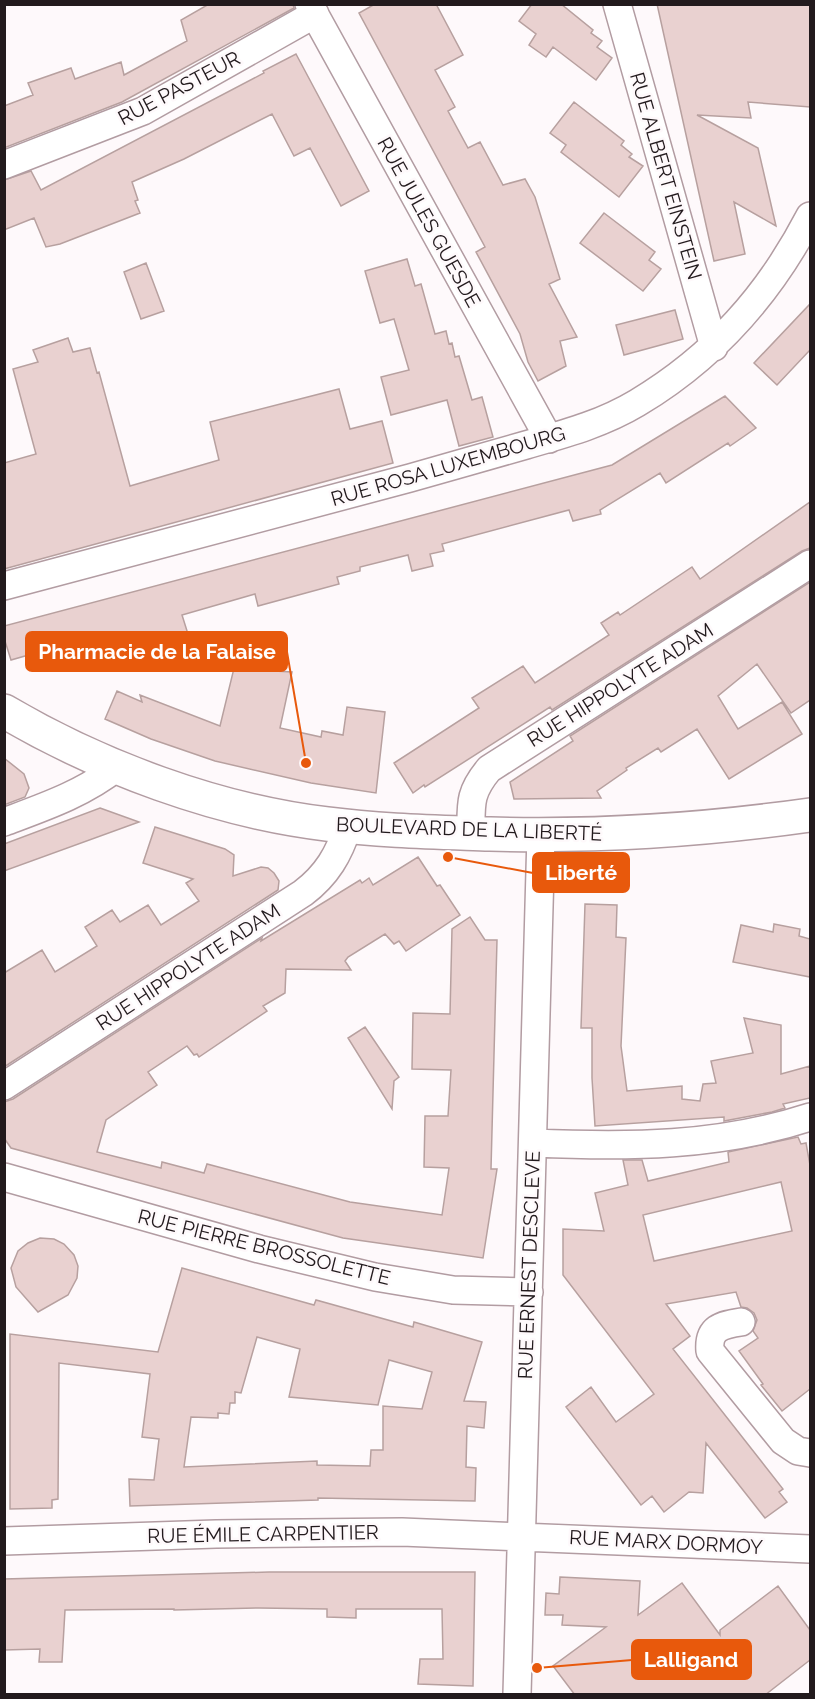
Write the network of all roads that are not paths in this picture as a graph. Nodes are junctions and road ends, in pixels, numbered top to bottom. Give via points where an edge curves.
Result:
1 (617, 4) edge
2 (312, 9) edge
3 (4, 165) edge
4 (810, 216) edge
5 (714, 347) junction
6 (549, 439) junction
7 (810, 564) edge
8 (4, 586) edge
9 (4, 711) edge
10 (117, 767) junction
11 (810, 815) edge
12 (4, 822) edge
13 (348, 826) junction
14 (471, 833) junction
15 (541, 835) junction
16 (4, 1086) edge
17 (810, 1117) edge
18 (533, 1143) junction
19 (4, 1178) edge
20 (529, 1292) junction
21 (741, 1323) dead end
22 (810, 1453) edge
23 (522, 1536) junction
24 (4, 1541) edge
25 (810, 1549) edge
26 (517, 1695) edge

1 - 5 street, RUE ALBERT EINSTEIN
2 - 3 street, RUE PASTEUR via 143,111
2 - 6 street, RUE JULES GUESDE
4 - 5 street, RUE ROSA LUXEMBOURG via 771,280
5 - 6 street, RUE ROSA LUXEMBOURG via 635,405 596,424
6 - 8 street, RUE ROSA LUXEMBOURG
7 - 14 street, RUE HIPPOLYTE ADAM via 494,765 471,798
9 - 10 main road, BOULEVARD DE LA LIBERTÉ
10 - 12 street via 77,793
10 - 13 main road, BOULEVARD DE LA LIBERTÉ via 224,803
11 - 15 main road, BOULEVARD DE LA LIBERTÉ via 675,831
13 - 14 main road, BOULEVARD DE LA LIBERTÉ
13 - 16 street, RUE HIPPOLYTE ADAM via 332,865 303,893
14 - 15 main road, BOULEVARD DE LA LIBERTÉ
15 - 18 street, RUE ERNEST DESCLEVE
17 - 18 street via 759,1131 670,1145
18 - 20 street, RUE ERNEST DESCLEVE
19 - 20 street, RUE PIERRE BROSSOLETTE via 375,1277 453,1290
20 - 23 street, RUE ERNEST DESCLEVE
21 - 22 street via 716,1330 710,1339 710,1351 783,1441 798,1451
23 - 24 street, RUE ÉMILE CARPENTIER via 350,1532
23 - 25 street, RUE MARX DORMOY
23 - 26 street, RUE ERNEST DESCLEVE

